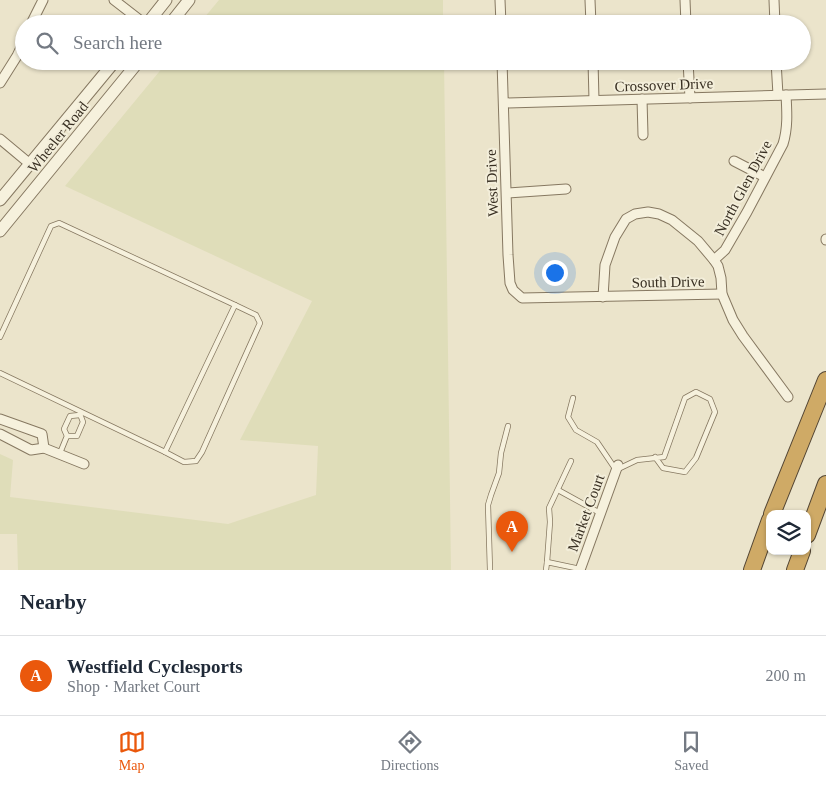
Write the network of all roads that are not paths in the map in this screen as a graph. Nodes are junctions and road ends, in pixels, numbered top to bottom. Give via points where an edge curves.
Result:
1 (43, 0) edge
2 (114, 0) edge
3 (166, 0) edge
4 (189, 0) edge
5 (500, 0) edge
6 (590, 0) edge
7 (685, 0) edge
8 (774, 0) edge
9 (36, 15) edge
10 (134, 15) edge
11 (154, 15) edge
12 (177, 15) edge
13 (501, 15) edge
14 (591, 15) edge
15 (686, 15) edge
16 (775, 15) edge
17 (15, 60) edge
18 (108, 70) edge
19 (132, 70) edge
20 (502, 70) edge
21 (593, 70) edge
22 (688, 70) edge
23 (778, 70) edge
24 (0, 83) edge
25 (826, 94) edge
26 (782, 95) junction
27 (690, 98) junction
28 (642, 99) junction
29 (594, 100) junction
30 (504, 103) junction
31 (644, 135) dead end
32 (0, 139) edge
33 (734, 161) dead end
34 (30, 164) junction
35 (765, 176) junction
36 (566, 189) dead end
37 (507, 193) junction
38 (0, 200) edge
39 (0, 231) edge
40 (714, 260) junction
41 (722, 294) junction
42 (603, 297) junction
43 (522, 298) joint
44 (235, 306) junction
45 (0, 337) edge
46 (0, 373) edge
47 (826, 380) edge
48 (788, 397) dead end
49 (573, 398) dead end
50 (80, 413) junction
51 (0, 419) edge
52 (508, 426) dead end
53 (0, 434) edge
54 (67, 436) junction
55 (44, 448) junction
56 (165, 452) junction
57 (60, 454) junction
58 (656, 457) junction
59 (571, 460) dead end
60 (84, 464) dead end
61 (617, 467) junction
62 (826, 484) edge
63 (558, 490) junction
64 (774, 510) edge
65 (600, 513) junction
66 (811, 524) edge
67 (766, 531) edge
68 (801, 555) edge
69 (547, 562) junction
70 (580, 569) edge
71 (490, 570) edge
72 (546, 570) edge
73 (752, 570) edge
74 (795, 570) edge

1 - 9 street
2 - 10 street
3 - 11 street
4 - 12 street
5 - 13 street
6 - 14 street
7 - 15 street
8 - 16 street
17 - 24 street
18 - 34 street, Wheeler Road
19 - 39 street, Wheeler Road
20 - 30 street, West Drive
21 - 29 street
22 - 27 street
23 - 26 street, North Glen Drive
25 - 26 street, Crossover Drive
26 - 27 street, Crossover Drive
26 - 35 street, North Glen Drive via 786,136
27 - 28 street, Crossover Drive
28 - 29 street, Crossover Drive
28 - 31 street
29 - 30 street, Crossover Drive
30 - 37 street, West Drive
32 - 34 street
33 - 35 street
34 - 38 street, Wheeler Road
35 - 40 street, North Glen Drive via 726,250
36 - 37 street
37 - 43 street, West Drive via 509,276 513,290
40 - 41 street via 721,278
40 - 42 street via 698,241 672,220 654,212 635,214 622,225 612,244 605,265
41 - 42 street, South Drive
41 - 48 street, South Drive via 743,336
42 - 43 street, South Drive
44 - 45 lane via 58,224 51,226
44 - 56 lane
44 - 56 lane via 256,315 260,323 202,452 196,461 184,462
46 - 50 lane
47 - 64 highway
49 - 61 lane via 568,417 576,430 597,442
50 - 54 lane via 70,416 64,429
50 - 54 lane via 83,422 77,436
50 - 56 lane
51 - 55 street via 42,434
52 - 71 lane via 499,473 488,505
53 - 55 street via 31,450
54 - 57 lane
55 - 57 street
57 - 60 street
58 - 58 lane via 664,457 685,398 696,392 710,399 714,412 696,458 686,472 663,468
58 - 61 lane
59 - 63 lane
61 - 65 street, Market Court
62 - 66 highway
63 - 65 lane
63 - 69 lane via 550,508
65 - 70 street, Market Court
67 - 73 highway
68 - 74 highway
69 - 70 lane
69 - 72 lane

